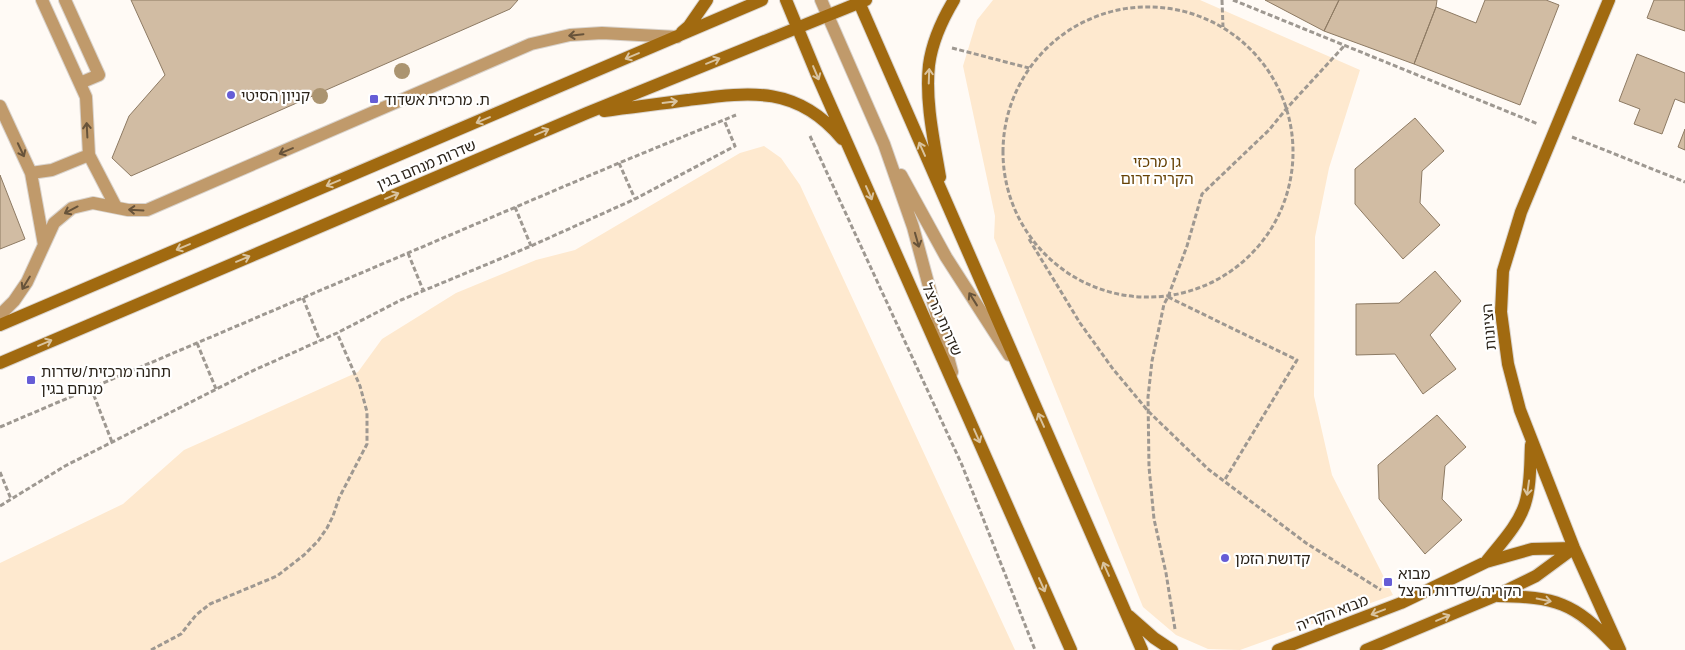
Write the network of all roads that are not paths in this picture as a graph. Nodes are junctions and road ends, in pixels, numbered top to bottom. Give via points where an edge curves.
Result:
1 (42, 0) edge
2 (65, 0) edge
3 (707, 0) edge
4 (762, 0) edge
5 (786, 0) edge
6 (821, 0) edge
7 (954, 0) edge
8 (1608, 0) edge
9 (861, 1) edge
10 (828, 15) junction
11 (797, 28) junction
12 (677, 37) junction
13 (80, 83) junction
14 (0, 106) edge
15 (587, 113) junction
16 (884, 144) junction
17 (850, 148) junction
18 (89, 155) junction
19 (31, 173) junction
20 (942, 194) junction
21 (116, 207) junction
22 (44, 245) junction
23 (0, 315) edge
24 (0, 325) edge
25 (0, 362) edge
26 (1019, 370) junction
27 (957, 392) junction
28 (1532, 440) junction
29 (1574, 548) junction
30 (1486, 562) junction
31 (1495, 596) junction
32 (1126, 613) junction
33 (1062, 628) junction
34 (1059, 650) edge
35 (1071, 650) edge
36 (1142, 650) edge
37 (1172, 650) edge
38 (1278, 650) edge
39 (1366, 650) edge
40 (1619, 650) edge

1 - 13 lane
2 - 13 lane via 99,75
3 - 12 main road
4 - 12 main road, שדרות מנחם בגין
5 - 11 main road, שדרות הרצל
6 - 10 lane
20 -> 7 main road via 928,88 929,65 943,18
8 - 28 main road, הציונות via 1521,212 1504,271 1500,312 1508,364
9 - 10 main road, שדרות מנחם בגין
20 -> 9 main road
10 - 11 main road, שדרות מנחם בגין
10 - 16 lane
15 -> 11 main road, שדרות מנחם בגין
11 -> 17 main road, שדרות הרצל
12 -> 21 lane via 602,33 570,35 531,44 147,210
12 -> 24 main road, שדרות מנחם בגין
18 -> 13 lane via 86,97
14 -> 19 lane
15 -> 17 main road via 726,95 764,94 799,105 832,128
25 -> 15 main road, שדרות מנחם בגין
26 -> 16 lane via 946,257
16 -> 27 lane via 913,228
17 -> 27 main road, שדרות הרצל
18 - 19 lane via 52,170
18 - 21 lane
19 - 22 lane
20 - 26 main road
21 -> 22 lane via 93,204 72,208 54,223
22 -> 23 lane via 28,282
32 -> 26 main road
27 -> 33 main road, שדרות הרצל
28 - 29 main road, הציונות
28 -> 30 main road via 1525,505
29 - 30 main road, מבוא הקריה via 1532,549
29 - 31 main road via 1536,576
29 - 40 main road, הציונות
30 -> 38 main road, מבוא הקריה via 1401,603
39 -> 31 main road
31 -> 40 main road via 1526,597 1561,604 1595,624
32 - 36 main road
32 - 37 main road
33 - 34 main road
33 - 35 main road, שדרות הרצל

